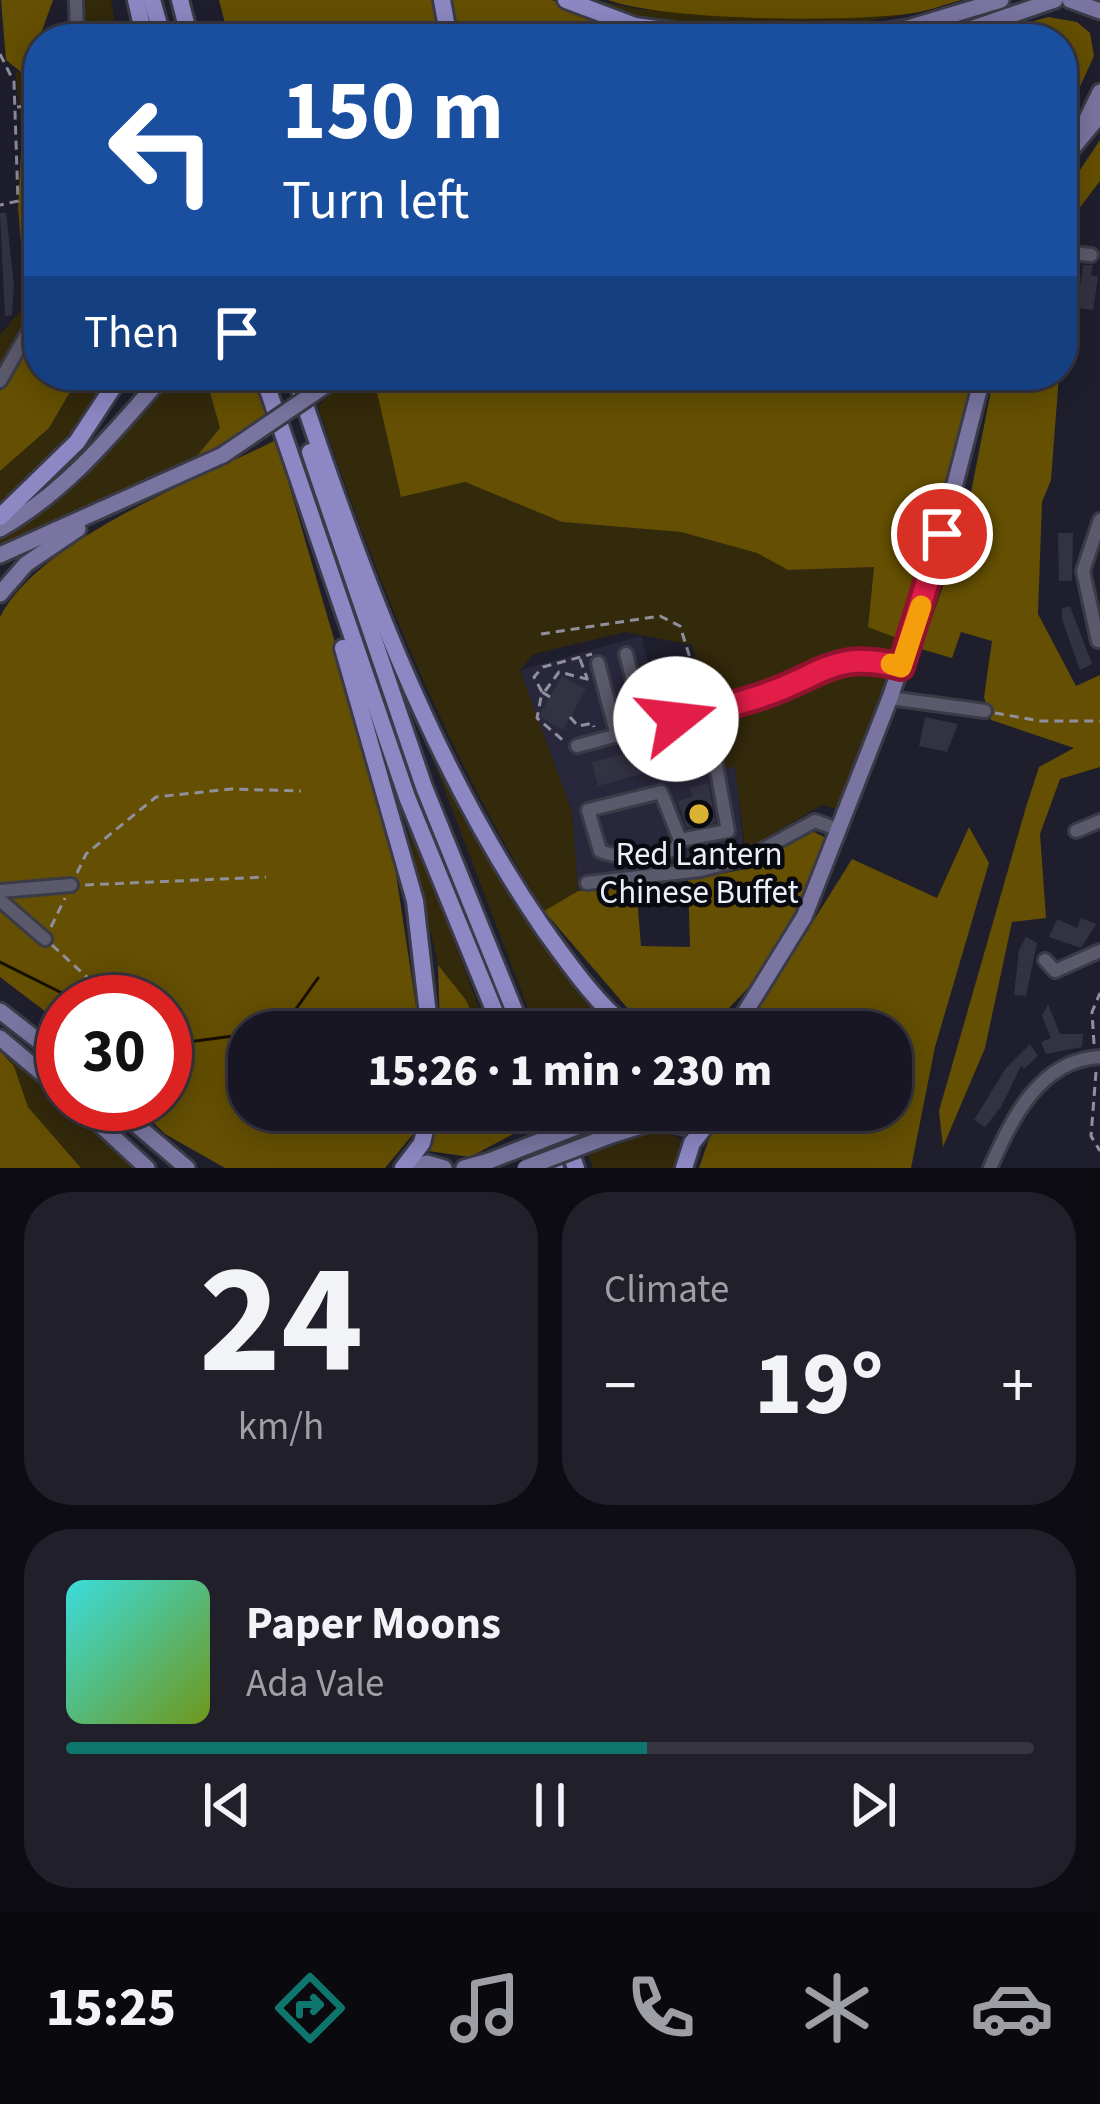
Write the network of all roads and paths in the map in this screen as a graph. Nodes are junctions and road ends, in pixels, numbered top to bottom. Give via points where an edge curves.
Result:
1 (566, 0) edge
2 (1001, 0) edge
3 (1054, 0) edge
4 (630, 24) edge
5 (921, 24) edge
6 (984, 24) edge
7 (0, 54) edge
8 (1100, 92) edge
9 (16, 107) junction
10 (24, 107) edge
11 (1100, 116) edge
12 (1077, 140) edge
13 (1077, 142) edge
14 (0, 205) edge
15 (1077, 254) edge
16 (1091, 256) dead end
17 (24, 339) edge
18 (2, 378) edge
19 (111, 390) edge
20 (151, 390) edge
21 (268, 390) edge
22 (296, 390) edge
23 (299, 390) edge
24 (317, 390) edge
25 (979, 390) edge
26 (297, 482) junction
27 (160, 484) junction
28 (0, 517) edge
29 (1100, 520) edge
30 (0, 529) edge
31 (0, 555) edge
32 (0, 594) edge
33 (1097, 620) edge
34 (542, 634) dead end
35 (1098, 641) edge
36 (626, 654) dead end
37 (580, 657) junction
38 (600, 657) joint
39 (901, 667) junction
40 (587, 679) junction
41 (604, 685) junction
42 (668, 692) dead end
43 (543, 693) junction
44 (550, 697) dead end
45 (890, 698) junction
46 (706, 710) junction
47 (985, 711) joint
48 (570, 717) dead end
49 (676, 719) junction
50 (1100, 721) edge
51 (645, 728) junction
52 (617, 736) junction
53 (598, 741) junction
54 (577, 746) joint
55 (301, 791) dead end
56 (1100, 821) edge
57 (840, 830) junction
58 (1076, 831) dead end
59 (681, 841) junction
60 (266, 877) dead end
61 (587, 883) dead end
62 (71, 885) junction
63 (0, 896) edge
64 (45, 939) junction
65 (1100, 951) edge
66 (1046, 960) dead end
67 (84, 975) edge
68 (1100, 993) edge
69 (755, 998) junction
70 (0, 1011) edge
71 (428, 1011) edge
72 (494, 1011) edge
73 (515, 1011) edge
74 (614, 1011) edge
75 (740, 1011) edge
76 (747, 1011) edge
77 (0, 1038) edge
78 (36, 1039) edge
79 (1097, 1057) edge
80 (36, 1068) edge
81 (107, 1131) edge
82 (144, 1131) edge
83 (425, 1131) edge
84 (542, 1131) edge
85 (563, 1131) edge
86 (566, 1131) edge
87 (626, 1131) edge
88 (702, 1131) edge
89 (1100, 1151) edge
90 (147, 1168) edge
91 (188, 1168) edge
92 (404, 1168) edge
93 (445, 1168) edge
94 (464, 1168) edge
95 (525, 1168) edge
96 (555, 1168) edge
97 (577, 1168) edge
98 (684, 1168) edge
99 (990, 1168) edge

1 - 4 highway
2 - 5 main road
3 - 6 main road
7 - 9 path
8 - 12 main road
9 - 10 path
9 - 14 path via 17,201
11 - 13 main road
15 - 16 street
17 - 18 street
19 - 28 highway via 77,442
20 - 30 main road via 42,505
21 - 26 highway
22 - 73 highway via 374,650
23 - 74 highway via 367,575 482,832 562,955
24 - 27 main road, bridge via 223,455
25 - 39 main road
26 - 71 highway via 415,901
26 - 72 highway via 407,797
27 - 31 main road
27 - 32 main road via 41,552
29 - 33 street via 1084,571
33 - 35 street
34 - 46 path via 660,616 680,626
36 - 51 street
37 - 38 path
37 - 40 path
37 - 43 path via 543,667 534,677
38 - 41 street
39 - 45 main road
39 - 46 street via 826,664 766,695
40 - 41 path
40 - 43 path via 559,672
41 - 52 street
42 - 49 street
43 - 44 path
43 - 54 path via 537,718
45 - 47 street
45 - 57 main road
46 - 49 street
46 - 59 street via 728,831
47 - 50 path
48 - 53 path via 578,726 592,723
49 - 51 street
51 - 52 street
52 - 53 street
53 - 54 street
55 - 62 path via 156,797 86,854
56 - 58 street
57 - 61 street via 815,821 749,857
57 - 69 main road via 804,917
59 - 59 street via 661,792 588,810 600,851 610,855 653,856
60 - 62 path
62 - 63 street
62 - 64 path
63 - 64 street
64 - 67 path
65 - 66 street via 1055,971
68 - 79 path via 1092,1012
69 - 75 main road
69 - 76 main road
70 - 78 main road
77 - 80 main road
79 - 89 path via 1091,1136
79 - 99 street via 1046,1076
81 - 90 main road
82 - 91 main road
83 - 92 highway
84 - 96 highway
85 - 97 highway
86 - 94 main road, bridge
87 - 95 main road, bridge
88 - 98 highway
92 - 93 main road

